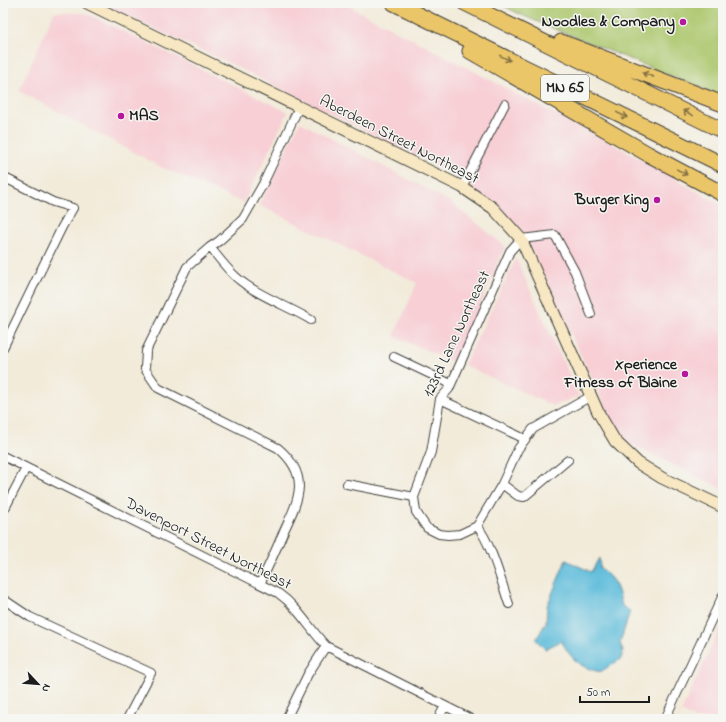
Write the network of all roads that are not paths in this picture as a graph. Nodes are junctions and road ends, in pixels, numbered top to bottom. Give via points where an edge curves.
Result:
1 (87, 3) edge
2 (394, 3) edge
3 (465, 3) edge
4 (407, 10) junction
5 (510, 25) junction
6 (505, 104) dead end
7 (723, 104) edge
8 (299, 107) junction
9 (723, 131) edge
10 (723, 165) edge
11 (3, 177) edge
12 (462, 187) junction
13 (723, 194) edge
14 (521, 239) junction
15 (210, 246) junction
16 (591, 314) dead end
17 (311, 320) dead end
18 (3, 348) edge
19 (394, 357) dead end
20 (451, 384) junction
21 (590, 396) junction
22 (440, 399) junction
23 (525, 439) junction
24 (3, 456) edge
25 (568, 460) dead end
26 (26, 468) junction
27 (347, 484) dead end
28 (502, 484) junction
29 (414, 497) junction
30 (723, 508) edge
31 (3, 512) edge
32 (477, 526) junction
33 (260, 584) junction
34 (723, 595) edge
35 (3, 599) edge
36 (509, 604) dead end
37 (326, 646) junction
38 (445, 706) junction
39 (127, 719) edge
40 (286, 719) edge
41 (438, 719) edge
42 (471, 719) edge
43 (665, 719) edge

1 - 8 street, Aberdeen Street Northeast
2 - 4 highway, MN 65
3 - 5 highway, MN 65
4 -> 10 highway, MN 65
4 -> 13 highway via 443,36 648,154
7 -> 5 highway via 583,49
9 -> 5 highway, MN 65
6 - 12 street
8 - 12 street, Aberdeen Street Northeast
8 - 15 street via 263,184 242,219
11 - 18 street via 53,202 73,208
12 - 14 street, Aberdeen Street Northeast via 493,208
14 - 16 street via 555,236 575,272
14 - 20 street, 123rd Lane Northeast via 510,252
14 - 21 street, Aberdeen Street Northeast
15 - 17 street via 224,266 237,278
15 - 33 street via 190,264 182,277 146,351 145,369 158,388 278,448 293,462 300,492 297,504
19 - 20 street
20 - 22 street, 123rd Lane Northeast
21 - 23 street via 542,423
21 - 30 street, Aberdeen Street Northeast via 615,441 638,463 662,478
22 - 23 street
22 - 29 street, 123rd Lane Northeast via 431,452
23 - 28 street
24 - 26 street, Davenport Street Northeast
25 - 28 street via 524,497 518,496
26 - 31 street
26 - 33 street, Davenport Street Northeast
27 - 29 street
28 - 32 street
29 - 32 street via 416,512 427,528 439,534 460,534
32 - 36 street via 487,543
33 - 37 street, Davenport Street Northeast via 289,601
34 - 43 street
35 - 39 street via 30,617 151,673
37 - 38 street, Davenport Street Northeast
37 - 40 street via 308,674
38 - 41 street
38 - 42 street, Davenport Street Northeast

